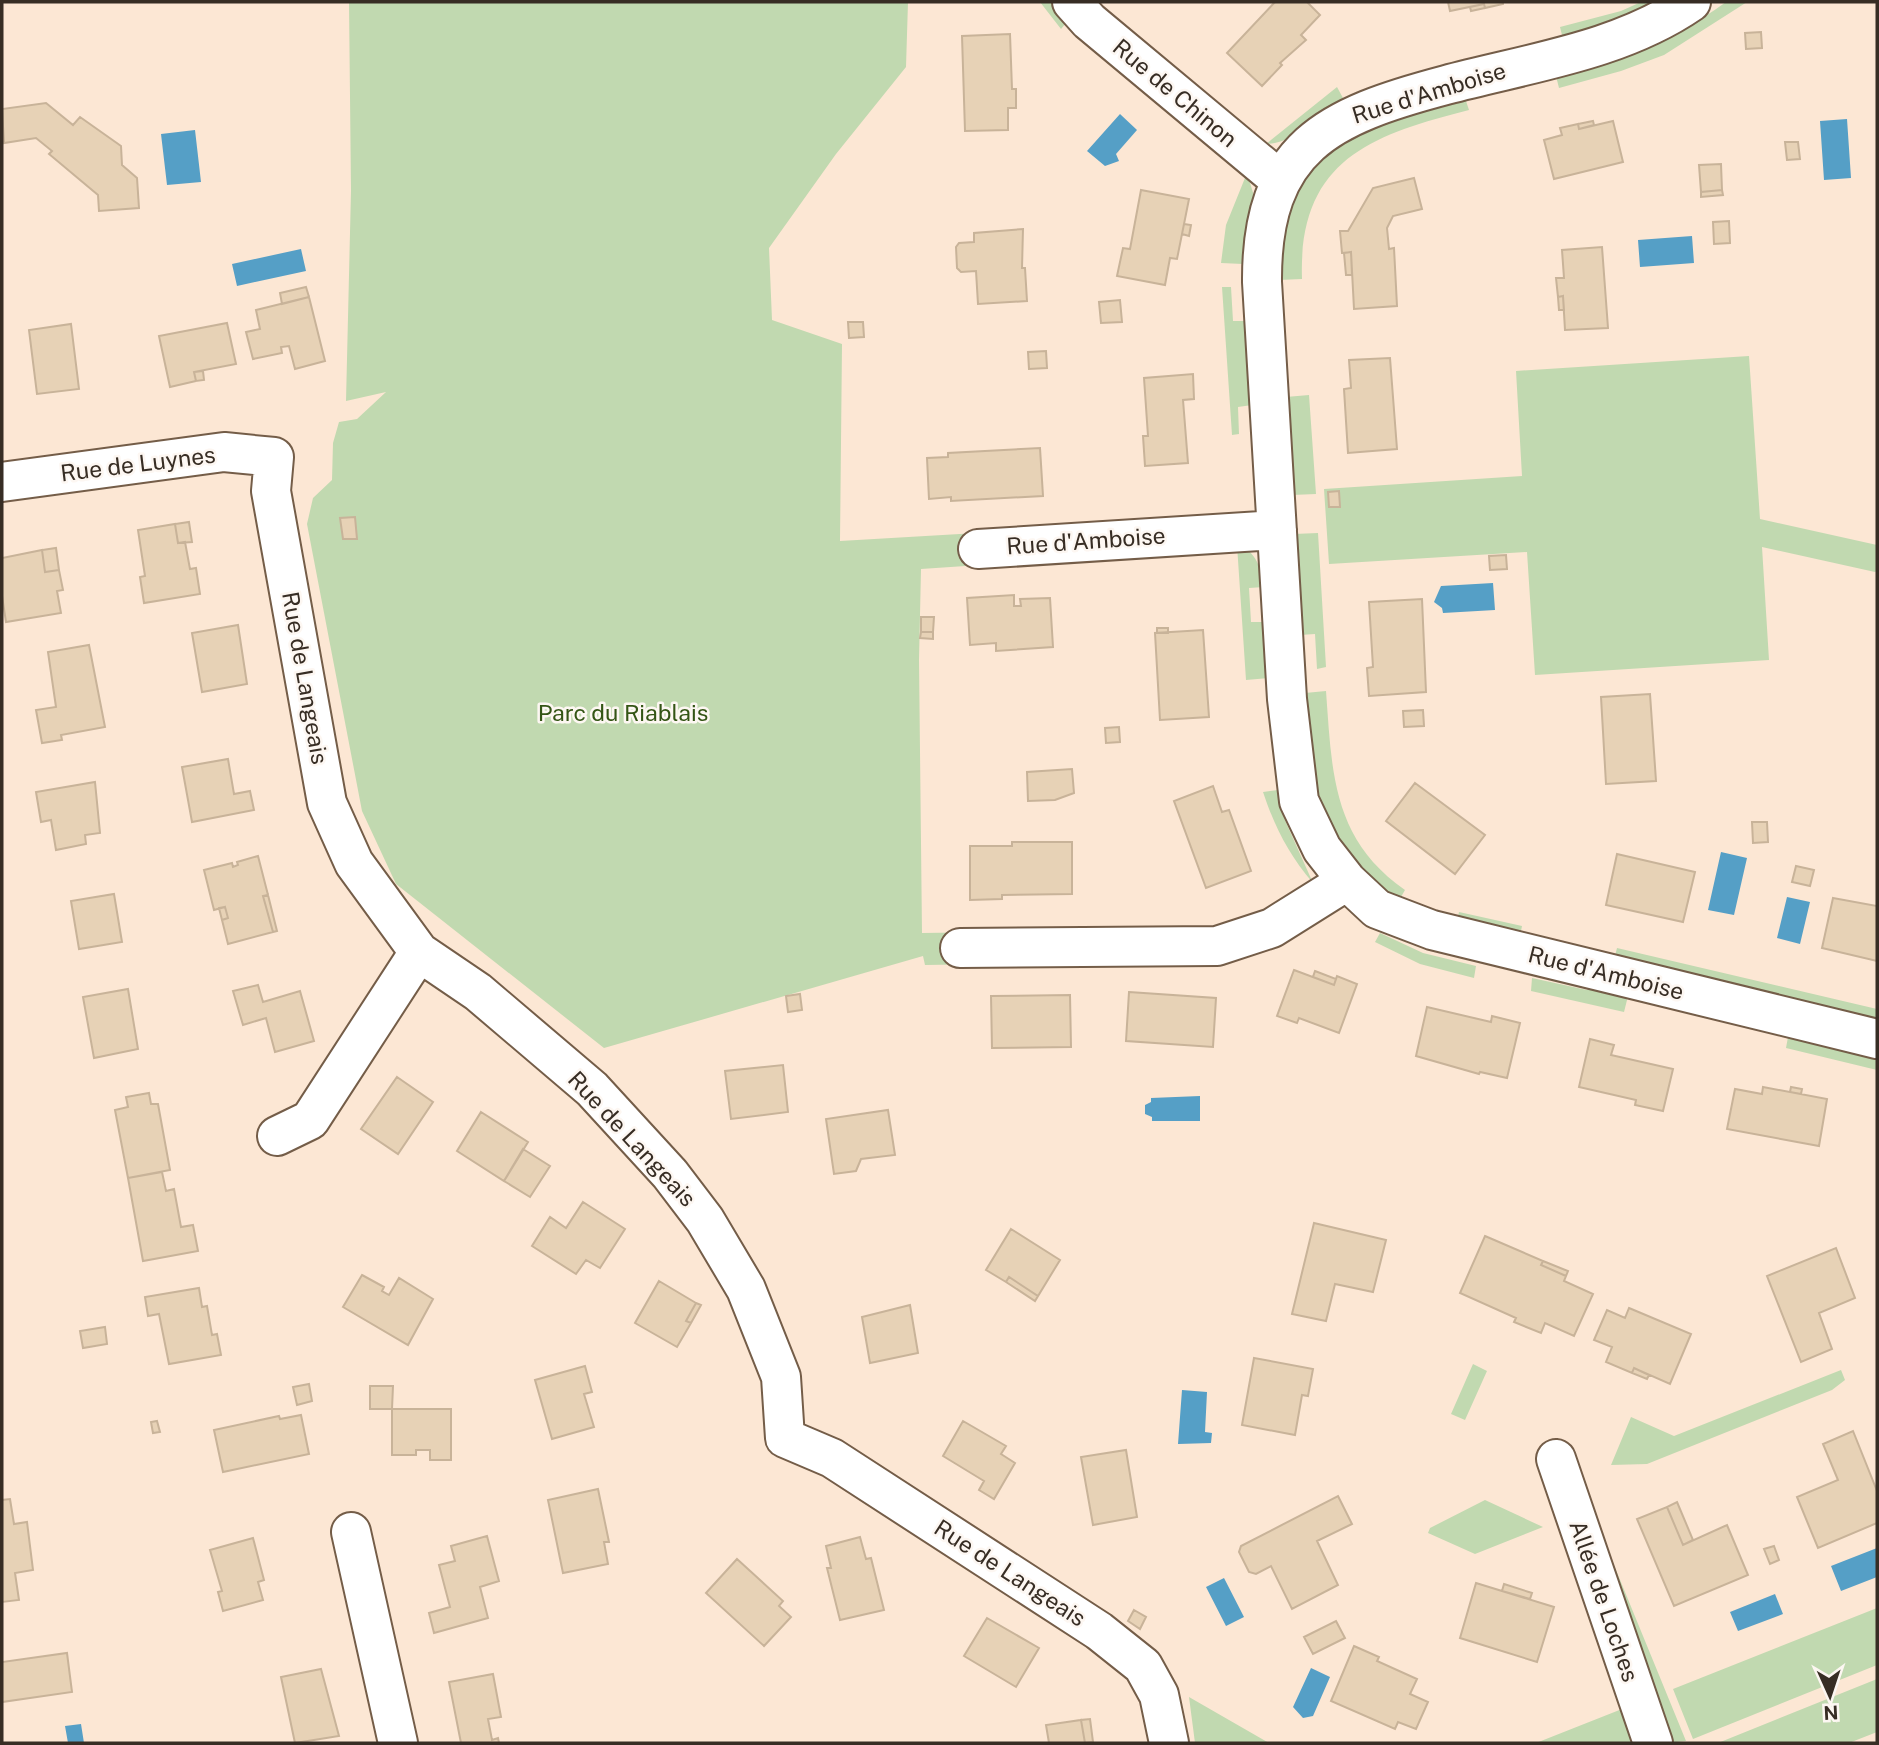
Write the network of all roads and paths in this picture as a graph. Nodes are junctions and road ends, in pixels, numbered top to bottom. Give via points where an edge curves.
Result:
1 (1072, 2) edge
2 (1691, 2) edge
3 (1281, 181) junction
4 (274, 457) joint
5 (2, 482) edge
6 (1277, 530) junction
7 (978, 549) dead end
8 (1347, 881) junction
9 (960, 948) dead end
10 (419, 952) junction
11 (1877, 1039) edge
12 (277, 1136) dead end
13 (1556, 1459) dead end
14 (351, 1532) dead end
15 (398, 1743) edge
16 (1169, 1743) edge
17 (1653, 1743) edge

1 - 3 street, Rue de Chinon
2 - 3 street, Rue d'Amboise via 1619,39 1410,94 1352,114 1310,144
3 - 6 street, Rue d'Amboise via 1270,207 1262,256
4 - 5 street, Rue de Luynes via 225,452
4 - 10 street, Rue de Langeais via 271,491 327,803 354,863
6 - 7 street, Rue d'Amboise
6 - 8 street, Rue d'Amboise via 1287,699 1299,801 1322,849
8 - 9 street via 1272,928 1217,946
8 - 11 street, Rue d'Amboise via 1377,909 1432,930
10 - 12 street via 310,1120
10 - 16 street, Rue de Langeais via 478,992 582,1080 670,1174 705,1220 746,1289 782,1377 785,1438 832,1458 1099,1631 1143,1666 1159,1695
13 - 17 street, Allée de Loches
14 - 15 street

